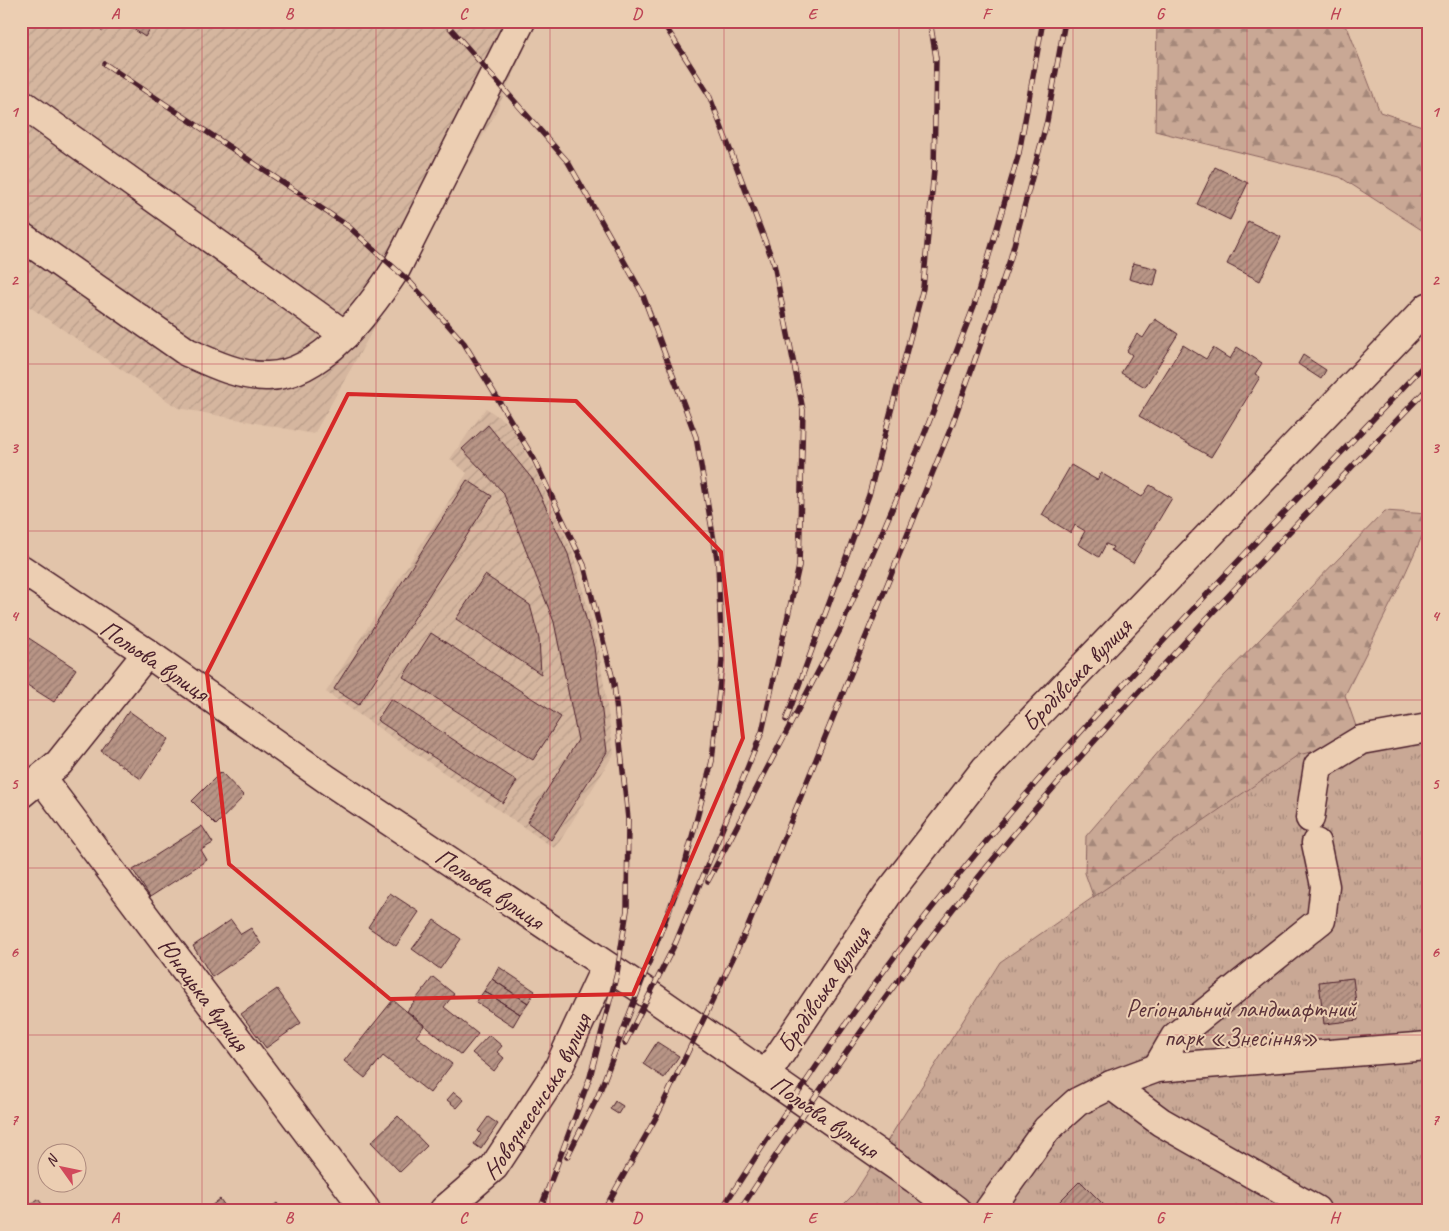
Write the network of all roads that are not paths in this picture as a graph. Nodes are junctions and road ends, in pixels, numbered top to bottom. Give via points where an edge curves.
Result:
1 (521, 21) edge
2 (21, 104) edge
3 (21, 236) edge
4 (1428, 307) edge
5 (345, 335) junction
6 (21, 569) edge
7 (147, 653) junction
8 (1428, 728) edge
9 (31, 786) edge
10 (606, 966) junction
11 (1428, 1046) edge
12 (1157, 1068) junction
13 (766, 1075) junction
14 (1111, 1085) junction
15 (366, 1210) edge
16 (444, 1210) edge
17 (956, 1210) edge
18 (988, 1210) edge
19 (1316, 1210) edge

1 - 5 street via 396,269 371,308
2 - 5 street
3 - 5 street via 187,352 211,363 268,376 291,371 317,358
4 - 13 street, Бродівська вулиця via 985,769 888,894
6 - 7 street, Польова вулиця
7 - 9 street via 59,763
7 - 10 street, Польова вулиця via 328,780
8 - 12 street via 1360,740 1318,766 1313,831 1326,886 1321,920 1175,1037
9 - 15 street, Юнацька вулиця
10 - 13 street, Польова вулиця
10 - 16 street, Новознесенська вулиця via 557,1071 494,1167
11 - 12 street
12 - 14 street
13 - 17 street, Польова вулиця
14 - 18 street via 1077,1102 1047,1129
14 - 19 street via 1177,1131

